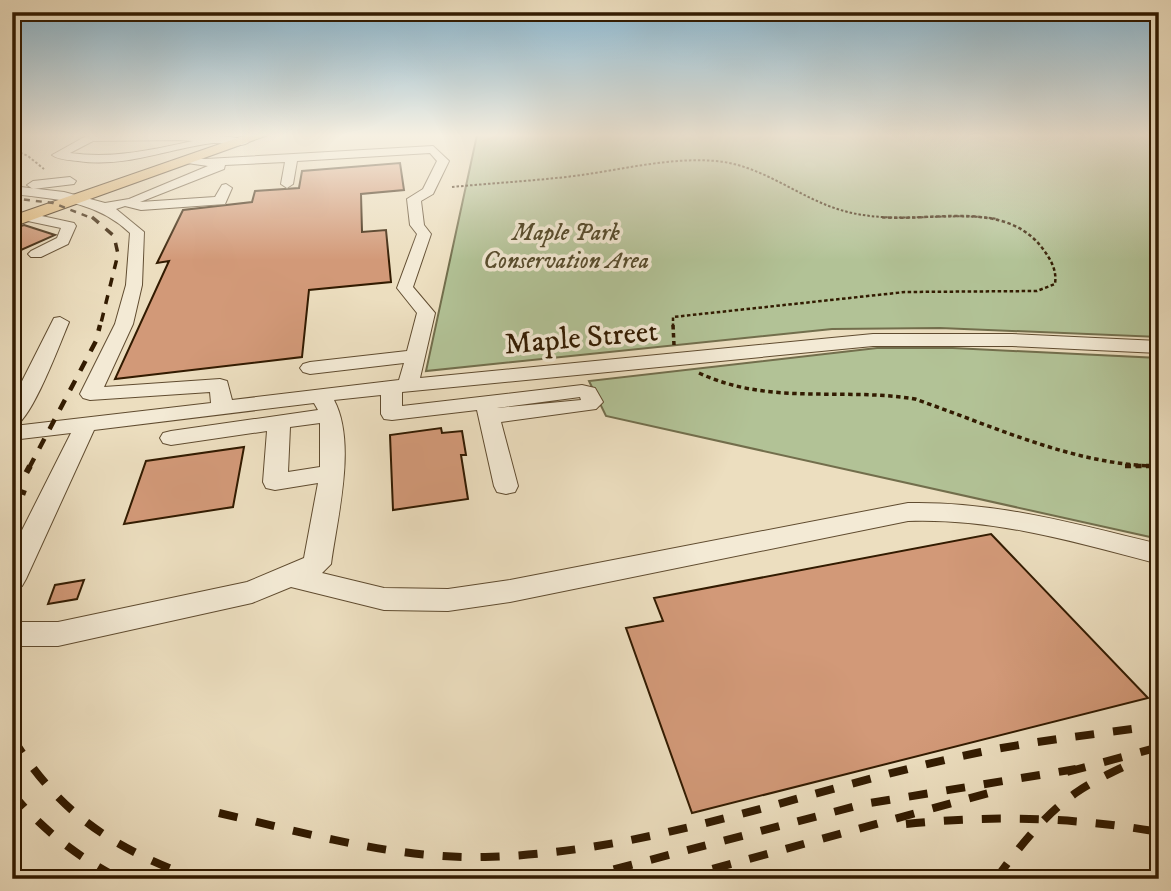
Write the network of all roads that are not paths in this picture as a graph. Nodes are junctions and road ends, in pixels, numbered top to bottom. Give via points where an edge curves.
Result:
1 (146, 177) edge
2 (190, 177) edge
3 (288, 177) edge
4 (435, 177) edge
5 (70, 181) dead end
6 (287, 184) dead end
7 (226, 188) dead end
8 (12, 189) edge
9 (80, 200) junction
10 (116, 204) junction
11 (18, 217) edge
12 (36, 254) dead end
13 (60, 322) dead end
14 (1159, 347) edge
15 (415, 356) junction
16 (310, 368) dead end
17 (478, 377) junction
18 (400, 386) junction
19 (326, 406) junction
20 (222, 408) junction
21 (487, 410) junction
22 (12, 420) edge
23 (279, 423) junction
24 (85, 426) junction
25 (12, 433) edge
26 (171, 438) dead end
27 (332, 473) junction
28 (506, 486) dead end
29 (1159, 554) edge
30 (289, 576) junction
31 (12, 579) edge
32 (12, 634) edge

1 - 9 main road
2 - 10 street
3 - 6 street
4 - 15 street via 428,191 414,199 417,225 424,234 405,288 426,313
5 - 8 street
7 - 10 street via 220,201
8 - 9 street
9 - 10 street
9 - 11 main road
10 - 20 street via 137,232 134,285 124,324 90,394 220,385
11 - 12 street via 69,226 63,241
13 - 22 street
14 - 17 street, Maple Street via 904,339
15 - 16 street
15 - 18 street
17 - 18 street, Maple Street
17 - 21 street
18 - 19 street, Maple Street
18 - 21 street via 392,414
19 - 20 street, Maple Street
19 - 23 street
19 - 27 street
20 - 24 street, Maple Street
21 - 28 street
23 - 26 street
23 - 27 street via 275,482
24 - 25 street, Maple Street
24 - 31 street
27 - 30 street via 317,564
29 - 30 street via 1002,515 941,509 448,600 384,599
30 - 32 street via 252,592 58,634

